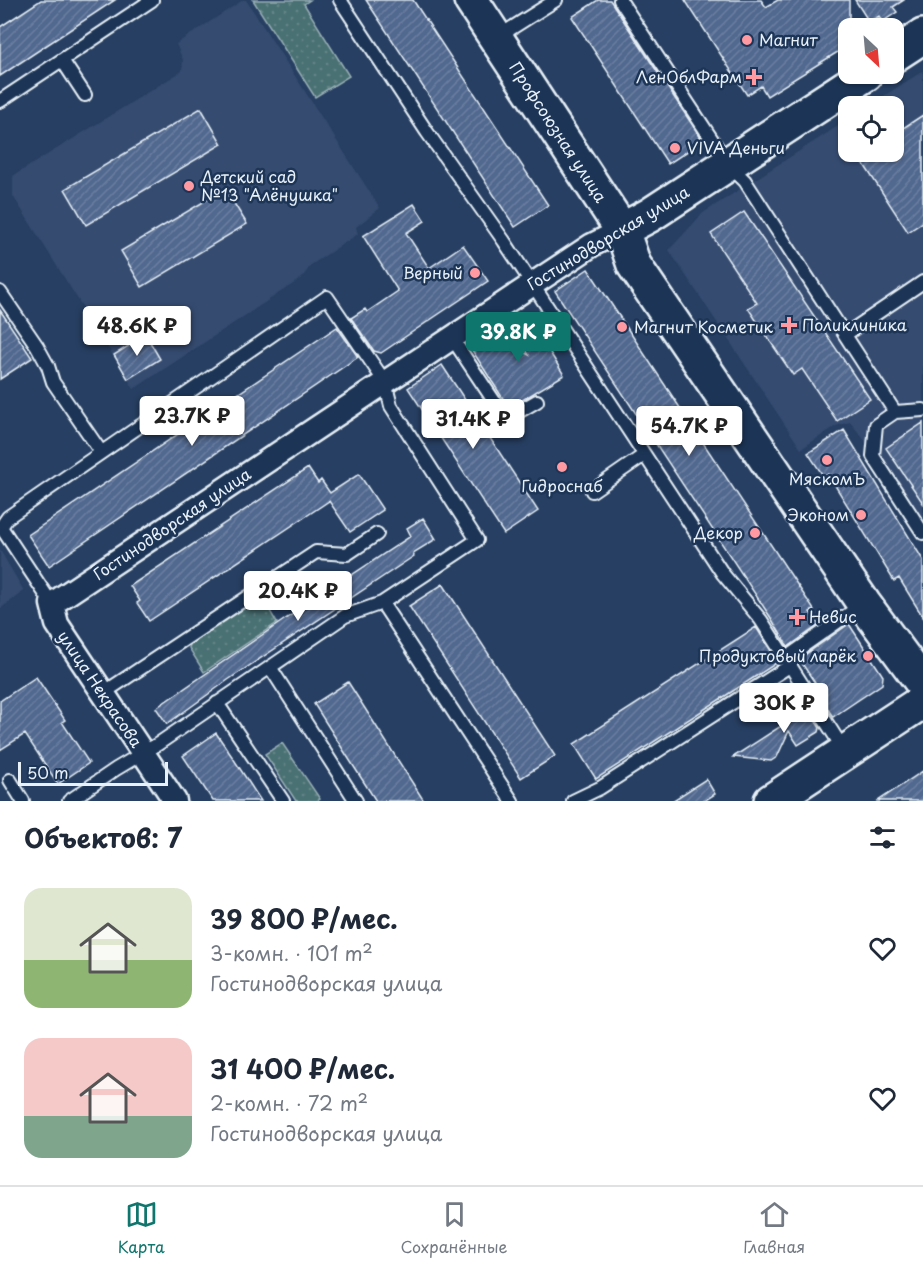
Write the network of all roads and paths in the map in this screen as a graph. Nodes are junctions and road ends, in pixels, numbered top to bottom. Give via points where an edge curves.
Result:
1 (152, 0) edge
2 (340, 0) edge
3 (471, 0) edge
4 (556, 0) edge
5 (620, 0) edge
6 (923, 36) edge
7 (496, 38) junction
8 (904, 48) edge
9 (62, 60) junction
10 (851, 84) edge
11 (85, 95) dead end
12 (0, 101) edge
13 (728, 164) junction
14 (622, 230) junction
15 (923, 282) edge
16 (532, 284) junction
17 (0, 292) edge
18 (846, 334) junction
19 (453, 338) junction
20 (385, 382) junction
21 (537, 401) dead end
22 (923, 410) edge
23 (895, 412) junction
24 (101, 452) junction
25 (644, 455) junction
26 (592, 491) dead end
27 (923, 533) edge
28 (377, 534) dead end
29 (382, 603) junction
30 (52, 604) junction
31 (864, 604) junction
32 (789, 661) junction
33 (270, 667) junction
34 (923, 684) edge
35 (102, 694) junction
36 (923, 701) edge
37 (217, 703) junction
38 (143, 753) junction
39 (846, 753) junction
40 (10, 780) dead end
41 (23, 801) edge
42 (69, 801) edge
43 (175, 801) edge
44 (283, 801) edge
45 (356, 801) edge
46 (512, 801) edge
47 (573, 801) edge
48 (771, 801) edge

1 - 9 lane
2 - 16 lane
3 - 7 street, Профсоюзная улица
4 - 7 lane
5 - 13 lane
6 - 8 street
7 - 14 street, Профсоюзная улица
9 - 11 lane
9 - 12 lane
10 - 13 street, Гостинодворская улица
13 - 14 street, Гостинодворская улица
13 - 18 lane via 745,182
14 - 16 street, Гостинодворская улица
14 - 31 street, Профсоюзная улица via 634,265
15 - 18 lane
16 - 19 street, Гостинодворская улица
16 - 25 lane
17 - 24 lane via 37,346 53,382
18 - 23 lane
19 - 20 street, Гостинодворская улица
19 - 21 lane via 506,419
20 - 24 lane via 327,297
20 - 29 lane via 391,406 477,540
20 - 30 street, Гостинодворская улица
22 - 23 lane
23 - 27 lane via 876,425 873,456
24 - 30 lane via 8,517 1,527
25 - 26 lane
25 - 32 lane via 723,574
28 - 35 lane via 346,554 316,552
29 - 33 lane via 345,616
29 - 46 lane
30 - 35 street, улица Некрасова via 57,624
31 - 32 lane
31 - 34 street, Профсоюзная улица
32 - 39 lane
32 - 47 lane via 600,788
33 - 37 lane
33 - 45 lane
35 - 38 street, улица Некрасова
36 - 39 street
37 - 38 lane
37 - 44 lane
38 - 42 lane
38 - 43 street, улица Некрасова
39 - 48 street
40 - 41 lane

